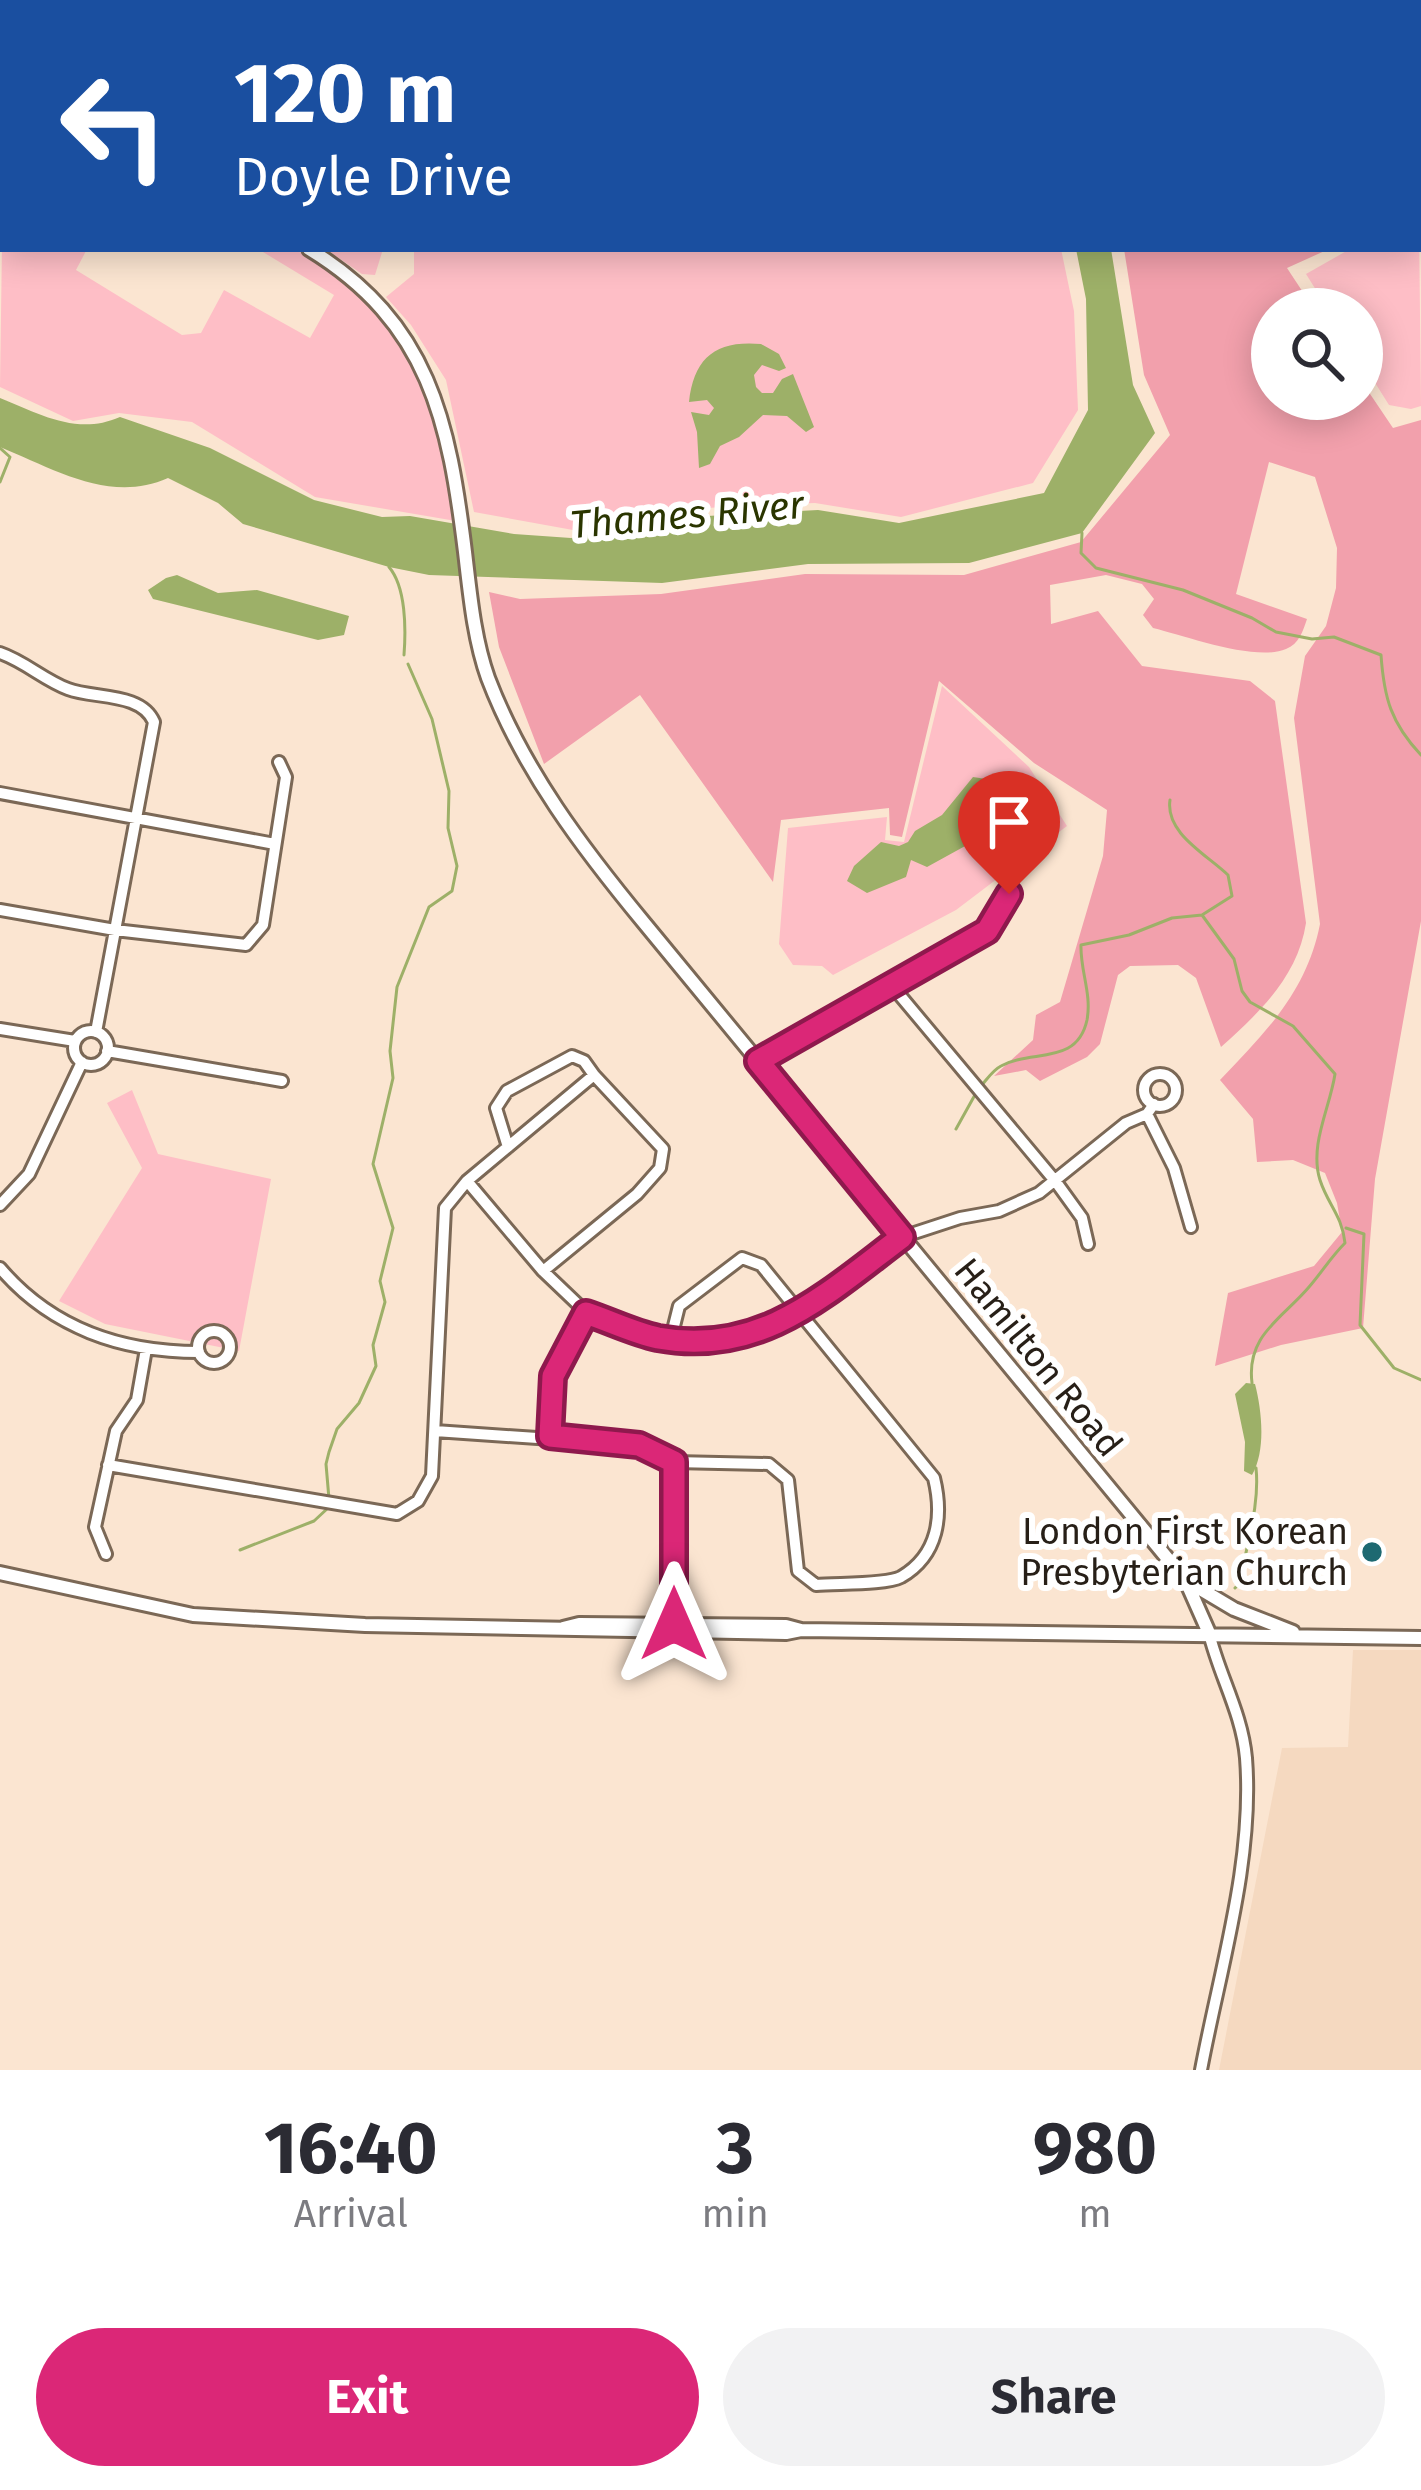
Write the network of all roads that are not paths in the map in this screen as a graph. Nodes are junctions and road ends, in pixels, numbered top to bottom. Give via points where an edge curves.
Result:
1 (313, 252) edge
2 (0, 653) edge
3 (279, 762) dead end
4 (0, 793) edge
5 (134, 818) junction
6 (275, 844) junction
7 (1009, 894) dead end
8 (0, 910) edge
9 (115, 930) junction
10 (893, 987) junction
11 (0, 1029) edge
12 (96, 1032) junction
13 (75, 1041) junction
14 (107, 1051) junction
15 (758, 1061) junction
16 (82, 1062) junction
17 (594, 1075) junction
18 (282, 1081) dead end
19 (508, 1147) junction
20 (467, 1181) junction
21 (1056, 1182) junction
22 (0, 1205) edge
23 (1191, 1227) dead end
24 (902, 1237) junction
25 (1088, 1244) dead end
26 (0, 1268) edge
27 (543, 1271) junction
28 (586, 1313) junction
29 (798, 1314) junction
30 (671, 1338) junction
31 (146, 1349) junction
32 (199, 1352) dead end
33 (435, 1431) junction
34 (550, 1436) junction
35 (674, 1462) junction
36 (108, 1465) junction
37 (106, 1554) dead end
38 (0, 1573) edge
39 (1186, 1581) junction
40 (674, 1624) junction
41 (563, 1628) junction
42 (801, 1630) junction
43 (1209, 1633) junction
44 (1300, 1636) junction
45 (1421, 1638) edge
46 (1201, 2070) edge

1 - 15 main road, Hamilton Road via 359,285 406,338 436,398 488,678 558,814
2 - 5 street via 65,689 149,712 154,722
3 - 6 street via 286,777
4 - 5 street
5 - 6 street
5 - 9 street
6 - 9 street via 263,926 246,945
7 - 10 street via 987,931
8 - 9 street
9 - 12 street
10 - 15 street
10 - 21 street
11 - 13 street
12 - 13 street
12 - 14 street
13 - 16 street
14 - 16 street via 95,1064
14 - 18 street
15 - 24 main road, Hamilton Road
16 - 22 street via 29,1174
17 - 19 street
17 - 19 street via 572,1056 507,1091 496,1108
17 - 27 street via 663,1149 660,1168
19 - 20 street
20 - 27 street
20 - 33 street via 446,1208 442,1229
21 - 23 street via 1151,1109
21 - 24 street via 999,1211
21 - 25 street via 1082,1218
24 - 29 street
24 - 39 main road, Hamilton Road
26 - 31 street via 56,1317
27 - 28 street
28 - 30 street
28 - 34 street via 553,1376
29 - 30 street via 748,1337
29 - 30 street via 761,1265 742,1258 679,1306
29 - 35 street via 934,1478 942,1510 929,1550 899,1578 816,1585 798,1571 788,1480 769,1464
31 - 32 street
31 - 36 street via 137,1400 116,1431
33 - 34 street
33 - 36 street via 432,1476 418,1501 397,1514
34 - 35 street via 639,1445
35 - 40 street
36 - 37 street via 94,1527
38 - 41 main road via 193,1616
39 - 43 main road, Hamilton Road
39 - 44 main road
40 - 41 main road
40 - 42 main road
41 - 42 main road
42 - 43 main road
43 - 44 main road
43 - 46 street via 1246,1756 1246,1839
44 - 45 main road

